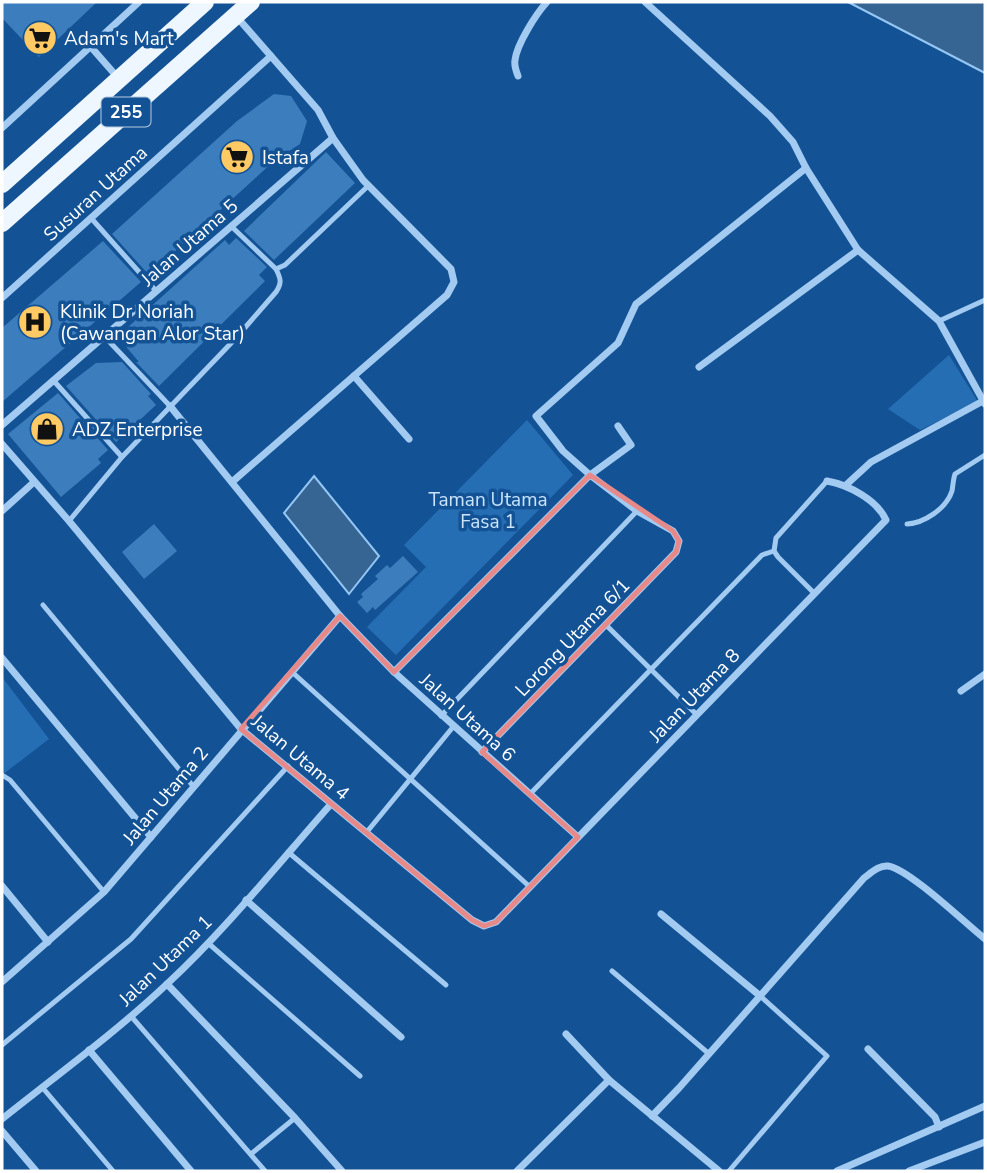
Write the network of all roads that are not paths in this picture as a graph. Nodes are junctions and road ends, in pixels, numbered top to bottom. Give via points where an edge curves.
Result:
1 (139, 2) edge
2 (205, 2) edge
3 (251, 2) edge
4 (547, 2) edge
5 (645, 2) edge
6 (235, 15) junction
7 (91, 47) junction
8 (271, 56) junction
9 (517, 76) dead end
10 (119, 79) junction
11 (2, 128) edge
12 (333, 138) junction
13 (806, 169) junction
14 (2, 184) edge
15 (368, 186) junction
16 (91, 218) junction
17 (2, 223) edge
18 (232, 226) junction
19 (858, 250) junction
20 (276, 269) junction
21 (156, 290) junction
22 (2, 298) edge
23 (985, 300) edge
24 (939, 321) junction
25 (104, 336) junction
26 (699, 368) dead end
27 (354, 376) junction
28 (53, 380) junction
29 (984, 402) edge
30 (170, 406) junction
31 (2, 425) edge
32 (618, 426) dead end
33 (409, 439) dead end
34 (2, 444) edge
35 (985, 455) edge
36 (122, 457) junction
37 (590, 475) junction
38 (827, 481) joint
39 (34, 482) junction
40 (232, 482) junction
41 (846, 485) junction
42 (2, 511) edge
43 (638, 511) junction
44 (69, 521) junction
45 (907, 524) dead end
46 (774, 551) junction
47 (815, 594) junction
48 (43, 605) dead end
49 (340, 616) junction
50 (606, 625) junction
51 (2, 658) edge
52 (651, 668) junction
53 (292, 672) junction
54 (394, 672) junction
55 (985, 674) edge
56 (961, 691) dead end
57 (697, 715) junction
58 (441, 716) junction
59 (453, 727) junction
60 (241, 729) junction
61 (482, 752) junction
62 (288, 766) junction
63 (2, 775) edge
64 (410, 780) junction
65 (193, 786) junction
66 (530, 794) junction
67 (331, 804) junction
68 (366, 833) junction
69 (151, 837) junction
70 (578, 837) junction
71 (289, 852) junction
72 (2, 886) edge
73 (530, 887) junction
74 (104, 892) junction
75 (246, 900) junction
76 (661, 914) dead end
77 (484, 926) joint
78 (985, 939) edge
79 (48, 942) junction
80 (208, 943) junction
81 (612, 971) dead end
82 (2, 982) edge
83 (167, 984) junction
84 (446, 985) dead end
85 (759, 995) junction
86 (131, 1016) junction
87 (566, 1034) dead end
88 (401, 1037) dead end
89 (2, 1045) edge
90 (869, 1049) dead end
91 (89, 1050) junction
92 (708, 1053) junction
93 (360, 1076) dead end
94 (609, 1080) junction
95 (42, 1087) junction
96 (985, 1106) edge
97 (652, 1116) junction
98 (295, 1118) junction
99 (2, 1119) edge
100 (939, 1127) junction
101 (2, 1131) edge
102 (985, 1142) edge
103 (251, 1154) junction
104 (36, 1171) edge
105 (113, 1171) edge
106 (191, 1171) edge
107 (265, 1171) edge
108 (342, 1171) edge
109 (517, 1171) edge
110 (719, 1171) edge
111 (729, 1171) edge
112 (836, 1171) edge
113 (909, 1171) edge

1 - 7 street
2 - 10 main road, 255
3 - 6 main road, 255
4 - 9 street via 517,51
5 - 13 street via 771,116 793,142
6 - 8 street
6 - 17 main road, 255
7 - 10 street
7 - 11 street
8 - 12 street via 318,110
8 - 16 street, Susuran Utama
10 - 14 main road, 255
12 - 15 street
12 - 18 street, Jalan Utama 5
13 - 19 street
13 - 37 street via 636,304 618,343 536,416 563,451
15 - 20 lane
15 - 27 street via 452,269 454,282 447,295
16 - 21 lane
16 - 22 street, Susuran Utama
18 - 20 lane
18 - 21 street, Jalan Utama 5
19 - 24 street
19 - 26 street
20 - 30 lane via 281,278 276,292
21 - 25 street, Jalan Utama 5
23 - 24 lane
24 - 29 street
25 - 28 street, Jalan Utama 5
25 - 30 lane
27 - 33 street
27 - 40 street
28 - 31 street, Jalan Utama 5
28 - 36 lane
29 - 41 street via 871,461
30 - 36 lane
30 - 40 street
32 - 37 street via 631,445
34 - 39 street, Jalan Utama 4
35 - 45 lane via 955,474 943,506 926,519
36 - 44 lane
37 - 43 street
37 - 54 street
38 - 41 street
38 - 46 lane via 776,538
39 - 42 street
39 - 44 street, Jalan Utama 4
40 - 49 street
41 - 47 street, Jalan Utama 8 via 882,510 886,520
43 - 50 street, Lorong Utama 6/1 via 673,531 680,541 676,552
43 - 58 lane
44 - 60 street, Jalan Utama 4
46 - 47 lane
46 - 52 lane via 762,555
47 - 57 street, Jalan Utama 8
48 - 65 lane
49 - 53 street, Jalan Utama 2
49 - 54 street, Jalan Utama 6
50 - 52 lane
50 - 61 street, Lorong Utama 6/1
51 - 69 street
52 - 57 lane
52 - 66 lane
53 - 60 street, Jalan Utama 2
53 - 64 lane
54 - 58 street, Jalan Utama 6
55 - 56 street
57 - 70 street, Jalan Utama 8
58 - 59 street, Jalan Utama 6
59 - 61 street, Jalan Utama 6
59 - 64 lane
60 - 62 street, Jalan Utama 4
60 - 65 street, Jalan Utama 2
61 - 66 street, Jalan Utama 6
62 - 67 street, Jalan Utama 4
62 - 89 lane via 131,939
63 - 74 lane
64 - 68 lane
64 - 73 lane
65 - 69 street, Jalan Utama 2
66 - 70 street, Jalan Utama 6
67 - 68 street, Jalan Utama 4
67 - 71 street, Jalan Utama 1
68 - 77 street, Jalan Utama 4
69 - 74 street, Jalan Utama 2
70 - 73 street, Jalan Utama 8
71 - 75 street, Jalan Utama 1
71 - 84 lane
72 - 79 street
73 - 77 street, Jalan Utama 8 via 496,922
74 - 79 street, Jalan Utama 2
75 - 80 street, Jalan Utama 1
75 - 88 street
76 - 85 street
78 - 85 street via 907,875 887,866 864,878
79 - 82 street, Jalan Utama 2
80 - 83 street, Jalan Utama 1
80 - 93 lane
81 - 92 lane
83 - 86 street, Jalan Utama 1
83 - 98 street
85 - 92 street
85 - 111 lane via 827,1056
86 - 91 street, Jalan Utama 1
86 - 103 lane
87 - 94 street
90 - 100 street via 935,1117
91 - 95 street, Jalan Utama 1
91 - 106 street
92 - 97 street
94 - 97 street
94 - 109 street
95 - 99 street, Jalan Utama 1
95 - 105 lane
96 - 100 street
97 - 110 street
98 - 103 lane
98 - 108 street
100 - 112 street
101 - 104 street
102 - 113 street
103 - 107 lane

